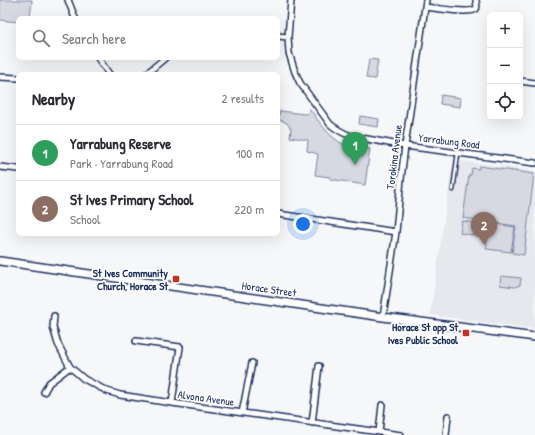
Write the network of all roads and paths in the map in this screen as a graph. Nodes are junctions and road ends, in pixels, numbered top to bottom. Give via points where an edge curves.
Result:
1 (68, 0) edge
2 (291, 0) edge
3 (426, 0) edge
4 (476, 0) edge
5 (425, 7) junction
6 (74, 16) edge
7 (280, 36) edge
8 (288, 37) junction
9 (99, 60) edge
10 (163, 60) edge
11 (108, 72) edge
12 (148, 72) edge
13 (0, 77) edge
14 (16, 78) edge
15 (523, 81) edge
16 (535, 83) edge
17 (405, 146) junction
18 (458, 152) junction
19 (535, 163) edge
20 (0, 167) edge
21 (16, 170) edge
22 (453, 190) dead end
23 (280, 214) edge
24 (396, 232) junction
25 (0, 261) edge
26 (54, 316) dead end
27 (383, 317) junction
28 (535, 337) edge
29 (136, 340) dead end
30 (252, 363) dead end
31 (318, 366) dead end
32 (70, 367) junction
33 (44, 392) dead end
34 (172, 403) junction
35 (382, 405) dead end
36 (242, 413) junction
37 (448, 416) dead end
38 (312, 423) junction
39 (378, 432) junction
40 (401, 435) edge
41 (446, 435) edge

1 - 6 street
2 - 8 street, Yarrabung Road
3 - 5 street, Torokina Avenue
4 - 5 street via 475,10
5 - 17 street, Torokina Avenue
7 - 8 street
8 - 17 street, Yarrabung Road via 289,53 300,83 330,124 343,134
9 - 11 street
10 - 12 street
13 - 14 street
15 - 16 street
17 - 18 street, Yarrabung Road
17 - 24 street, Torokina Avenue
18 - 19 street, Yarrabung Road
18 - 22 lane
20 - 21 street
23 - 24 street
24 - 27 street, Torokina Avenue
25 - 27 main road, Horace Street
26 - 32 street, Alvona Avenue via 55,336
27 - 28 main road, Horace Street
29 - 34 street via 180,347
30 - 36 street
31 - 38 street
32 - 33 street via 50,383
32 - 34 street, Alvona Avenue via 84,379 107,392
34 - 36 street, Alvona Avenue
35 - 39 street
36 - 38 street, Alvona Avenue
37 - 41 street
38 - 39 street, Alvona Avenue
39 - 40 street, Alvona Avenue

